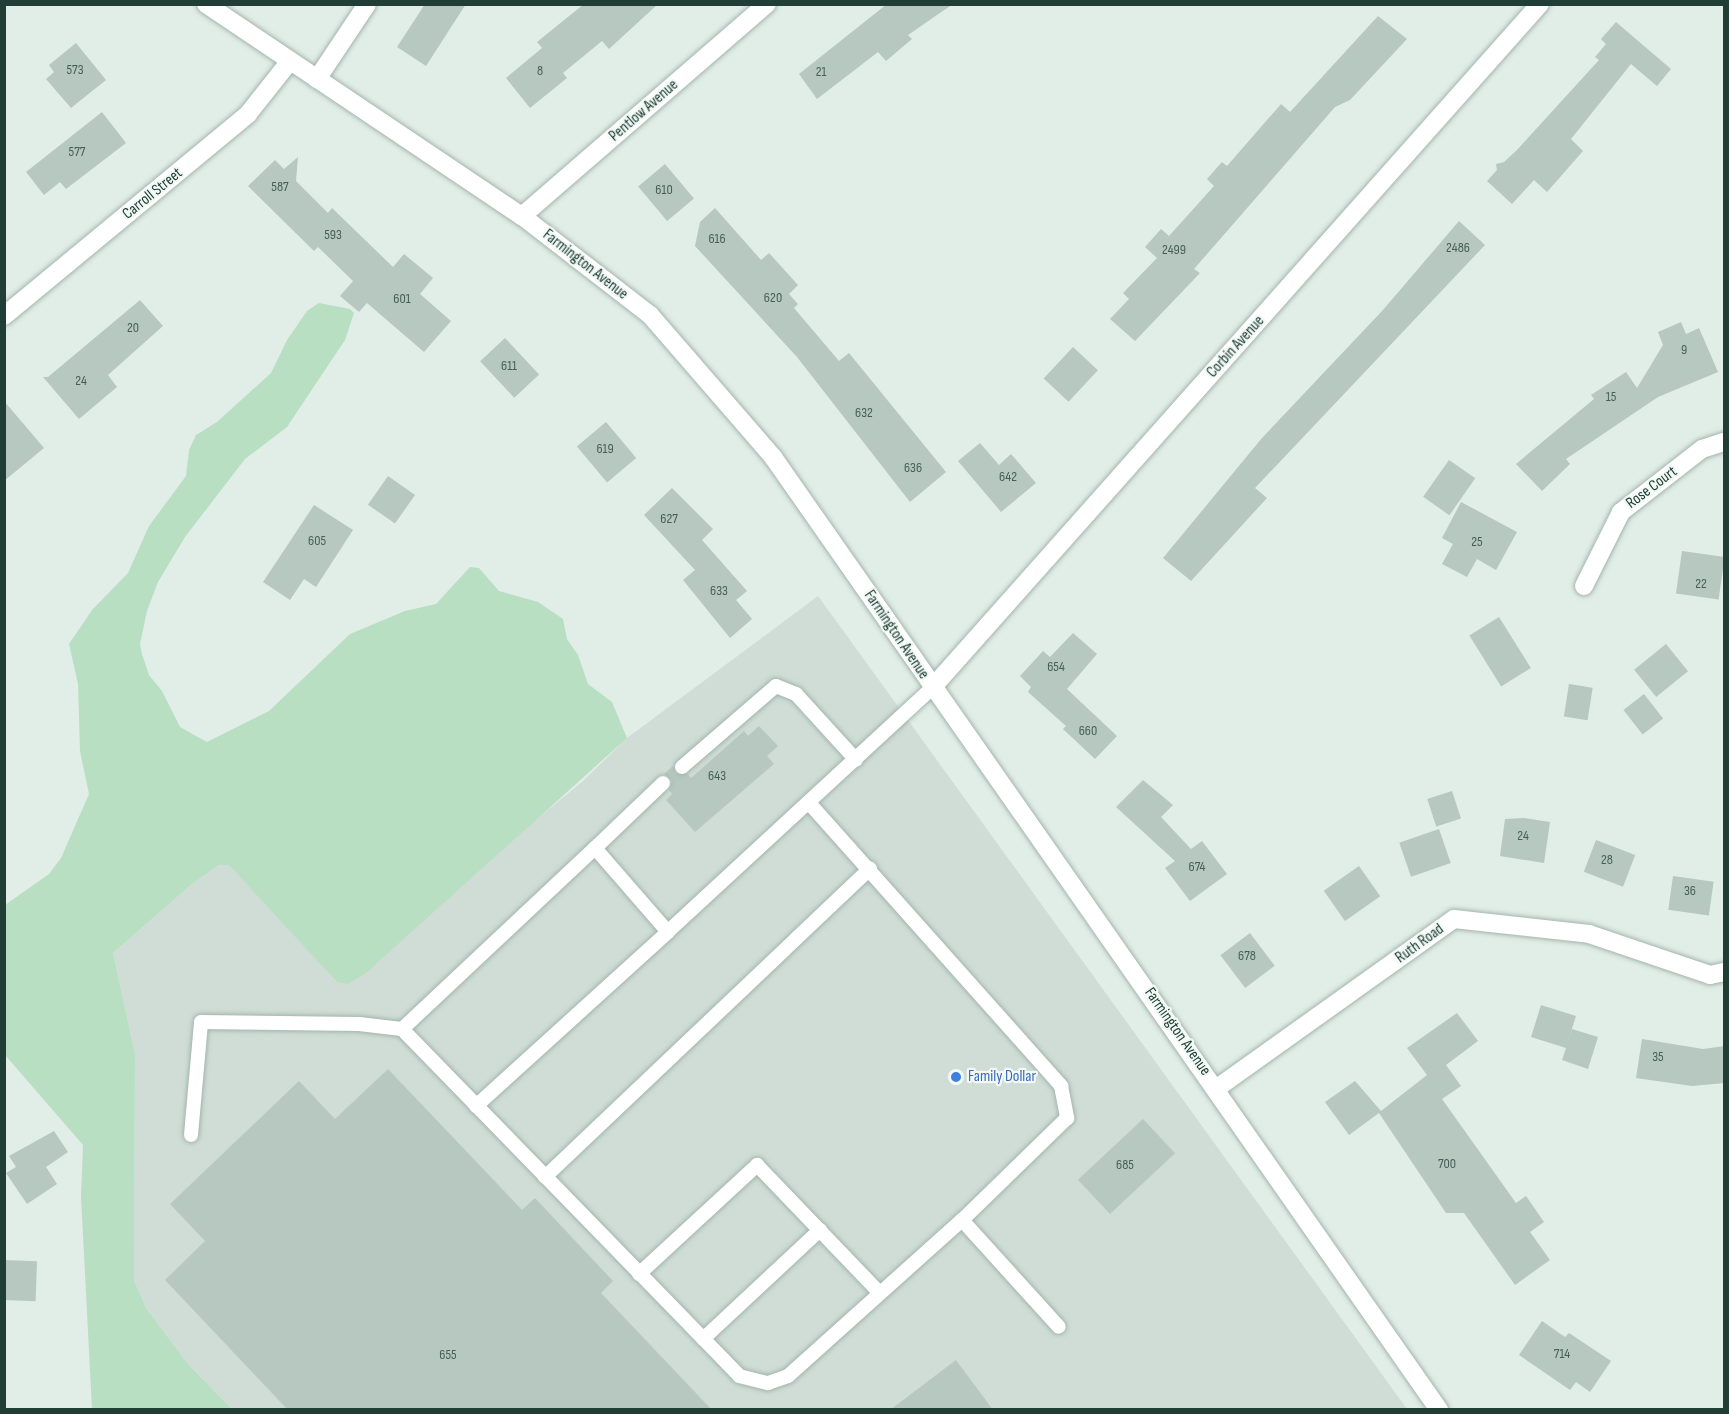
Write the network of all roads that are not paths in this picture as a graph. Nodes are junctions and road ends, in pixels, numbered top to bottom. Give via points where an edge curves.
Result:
1 (206, 4) edge
2 (367, 4) edge
3 (767, 4) edge
4 (1540, 4) edge
5 (290, 61) junction
6 (317, 79) junction
7 (522, 216) junction
8 (4, 316) edge
9 (1725, 442) edge
10 (1584, 586) dead end
11 (932, 688) junction
12 (856, 760) junction
13 (682, 767) dead end
14 (663, 783) dead end
15 (810, 804) junction
16 (595, 848) junction
17 (870, 869) junction
18 (668, 932) junction
19 (1725, 972) edge
20 (402, 1029) junction
21 (1217, 1088) junction
22 (476, 1106) junction
23 (191, 1135) dead end
24 (545, 1177) junction
25 (962, 1220) junction
26 (820, 1230) junction
27 (639, 1274) junction
28 (879, 1292) junction
29 (1059, 1327) dead end
30 (703, 1339) junction
31 (1439, 1410) edge

1 - 5 main road, Farmington Avenue
2 - 6 main road
3 - 7 main road, Pentlow Avenue
4 - 11 main road, Corbin Avenue
5 - 6 main road, Farmington Avenue
5 - 8 main road, Carroll Street via 248,114
6 - 7 main road, Farmington Avenue
7 - 11 main road, Farmington Avenue via 650,315 773,457
9 - 10 main road, Rose Court via 1702,449 1621,512
11 - 12 lane
11 - 21 main road, Farmington Avenue
12 - 13 lane via 796,694 776,686
12 - 15 lane
14 - 16 lane
15 - 17 lane
15 - 18 lane
16 - 18 lane
16 - 20 lane
17 - 24 lane
17 - 25 lane via 1061,1086 1066,1118
18 - 22 lane
19 - 21 main road, Ruth Road via 1710,975 1589,933 1454,919
20 - 22 lane
20 - 23 lane via 359,1024 201,1022
21 - 31 main road, Farmington Avenue
22 - 24 lane
24 - 27 lane
25 - 28 lane
25 - 29 lane
26 - 27 lane via 757,1165
26 - 28 lane
26 - 30 lane
27 - 30 lane
28 - 30 lane via 788,1376 768,1383 739,1376

